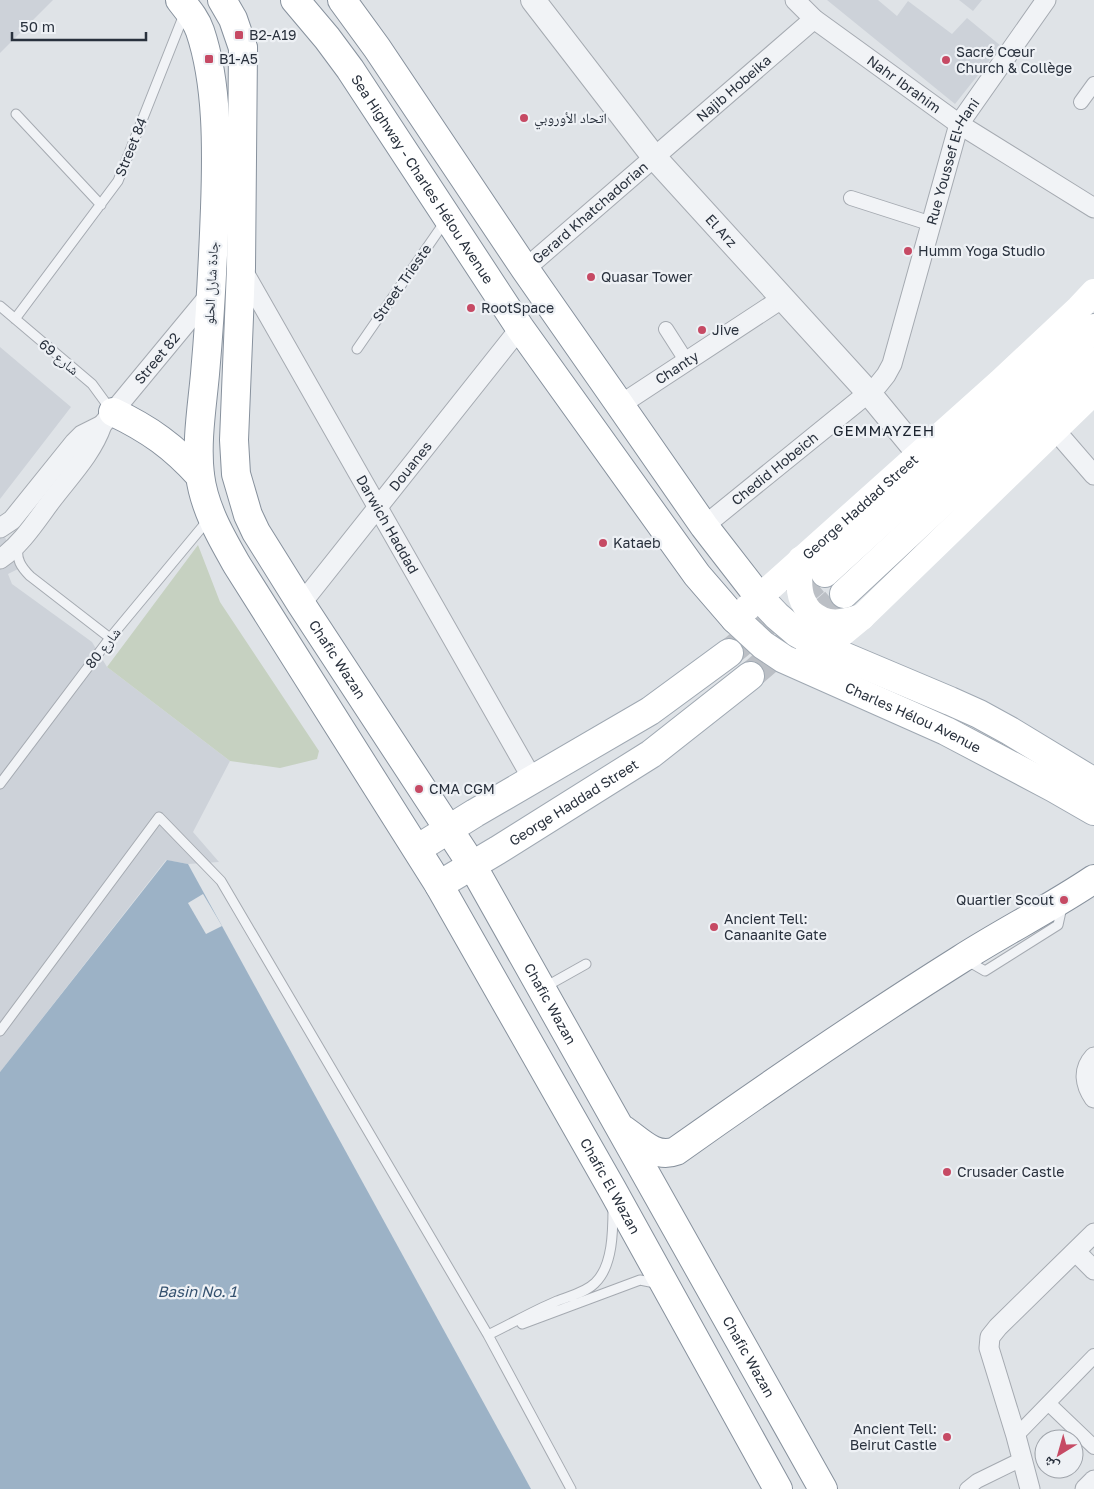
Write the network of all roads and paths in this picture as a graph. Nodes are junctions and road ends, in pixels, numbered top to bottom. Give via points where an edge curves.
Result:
1 (342, 0) edge
2 (533, 0) edge
3 (795, 0) edge
4 (1046, 0) edge
5 (218, 3) edge
6 (298, 3) edge
7 (814, 19) junction
8 (1094, 84) edge
9 (1081, 102) dead end
10 (16, 114) dead end
11 (959, 124) junction
12 (654, 157) junction
13 (850, 198) dead end
14 (101, 204) junction
15 (1094, 208) edge
16 (448, 218) junction
17 (932, 224) junction
18 (241, 268) junction
19 (525, 269) junction
20 (212, 292) junction
21 (1094, 292) edge
22 (783, 298) junction
23 (0, 306) edge
24 (15, 319) junction
25 (520, 328) junction
26 (1094, 328) edge
27 (666, 329) dead end
28 (357, 349) dead end
29 (688, 360) junction
30 (1094, 361) edge
31 (868, 392) junction
32 (1094, 392) edge
33 (620, 406) junction
34 (107, 418) junction
35 (1055, 430) junction
36 (919, 454) junction
37 (1094, 475) edge
38 (200, 476) junction
39 (378, 508) junction
40 (211, 516) junction
41 (6, 524) edge
42 (704, 526) junction
43 (256, 532) joint
44 (19, 542) junction
45 (0, 559) edge
46 (801, 559) junction
47 (825, 573) tunnel mouth
48 (844, 594) tunnel mouth
49 (759, 597) junction
50 (301, 604) junction
51 (862, 617) junction
52 (735, 619) junction
53 (110, 638) junction
54 (822, 647) junction
55 (729, 653) tunnel mouth
56 (795, 665) junction
57 (750, 676) tunnel mouth
58 (533, 780) junction
59 (1094, 782) edge
60 (0, 784) edge
61 (1094, 812) edge
62 (450, 829) junction
63 (417, 849) junction
64 (472, 865) junction
65 (1094, 879) edge
66 (438, 884) junction
67 (586, 964) dead end
68 (542, 989) junction
69 (0, 1031) edge
70 (1094, 1057) edge
71 (1094, 1098) edge
72 (619, 1126) junction
73 (612, 1189) junction
74 (1094, 1233) edge
75 (1076, 1252) junction
76 (1094, 1270) edge
77 (674, 1301) junction
78 (488, 1335) junction
79 (1094, 1356) edge
80 (1048, 1403) junction
81 (1016, 1436) junction
82 (1094, 1446) edge
83 (1022, 1459) junction
84 (1094, 1480) edge
85 (571, 1489) edge
86 (778, 1489) edge
87 (822, 1489) edge
88 (967, 1489) edge
89 (1030, 1489) edge
90 (1085, 1489) edge

1 - 19 main road
2 - 12 street, El Arz
3 - 7 street, Nahr Ibrahim
4 - 11 street, Rue Youssef El-Hani
5 - 14 lane, Street 84 via 118,181
5 - 18 main road, جادة شارل الحلو via 233,19 243,48
5 - 20 main road, جادة شارل الحلو via 195,19 208,60 212,88 216,160
6 - 16 main road, Sea Highway - Charles Hélou Avenue via 350,69
7 - 11 street, Nahr Ibrahim
7 - 12 street, Najib Hobeika
8 - 9 street
10 - 14 lane
11 - 15 street, Nahr Ibrahim
11 - 17 street, Rue Youssef El-Hani
12 - 19 street, Gerard Khatchadorian
12 - 22 street, El Arz
13 - 17 street
14 - 24 lane, Street 84
16 - 25 main road, Sea Highway - Charles Hélou Avenue
16 - 28 lane, Street Trieste
17 - 31 street, Rue Youssef El-Hani via 892,364 886,375
18 - 39 street, Darwich Haddad
18 - 43 main road, جادة شارل الحلو via 234,440 236,474
19 - 33 main road
20 - 34 street, Street 82
20 - 38 main road, جادة شارل الحلو via 199,450
21 - 36 main road, George Haddad Street
22 - 29 street, Chanty
22 - 31 street, El Arz
23 - 24 lane, شارع 69
24 - 34 lane, شارع 69 via 92,384
25 - 39 street, Douanes
25 - 52 main road, Sea Highway - Charles Hélou Avenue via 697,575
26 - 47 main road, George Haddad Street
27 - 29 street
29 - 33 street, Chanty
30 - 48 main road
31 - 36 street, El Arz
31 - 42 street, Chedid Hobeich
32 - 35 main road
33 - 42 main road
34 - 38 main road via 138,424 182,456
34 - 41 street, Street 82 via 78,439
34 - 44 street, Street 82 via 92,447
35 - 37 street
35 - 51 main road
36 - 46 main road, George Haddad Street
38 - 40 main road, جادة شارل الحلو
39 - 50 street, Douanes
39 - 58 street, Darwich Haddad
40 - 53 lane, شارع 80
40 - 63 main road, جادة شارل الحلو via 238,565
41 - 44 street
42 - 49 main road
43 - 50 main road, Chafic Wazan
44 - 45 street, Street 82
44 - 53 lane via 17,551 23,569
46 - 49 main road, George Haddad Street
46 - 51 main road via 799,590 807,608 816,617 837,623
49 - 52 main road, George Haddad Street
49 - 54 main road, Charles Hélou Avenue via 797,633
50 - 62 main road, Chafic Wazan
51 - 54 main road
52 - 56 main road, Charles Hélou Avenue via 763,645
53 - 60 lane, شارع 80
54 - 56 main road
54 - 59 main road, Charles Hélou Avenue via 979,714
55 - 58 main road via 650,712
56 - 61 main road, Charles Hélou Avenue via 946,731
57 - 64 main road, George Haddad Street via 651,754
58 - 62 main road
62 - 63 main road
62 - 64 main road, Chafic Wazan
63 - 66 main road
64 - 66 main road, George Haddad Street
64 - 68 main road, Chafic Wazan
65 - 72 main road via 1064,900 962,958 749,1098 676,1151 656,1152
66 - 73 main road, Chafic El Wazan
67 - 68 lane
68 - 72 main road, Chafic Wazan
69 - 78 lane via 159,817 221,881
70 - 71 street via 1087,1068 1086,1078
72 - 87 main road, Chafic Wazan
73 - 77 main road, Chafic El Wazan
73 - 78 lane via 613,1232 607,1264 595,1283
74 - 75 street
75 - 76 street
75 - 81 street via 990,1337 988,1348
77 - 78 lane via 655,1283 640,1280
77 - 86 main road, Chafic El Wazan
78 - 85 lane
79 - 80 street
80 - 81 street
80 - 82 street
81 - 83 street
83 - 88 street via 977,1480
83 - 89 street
84 - 90 street

